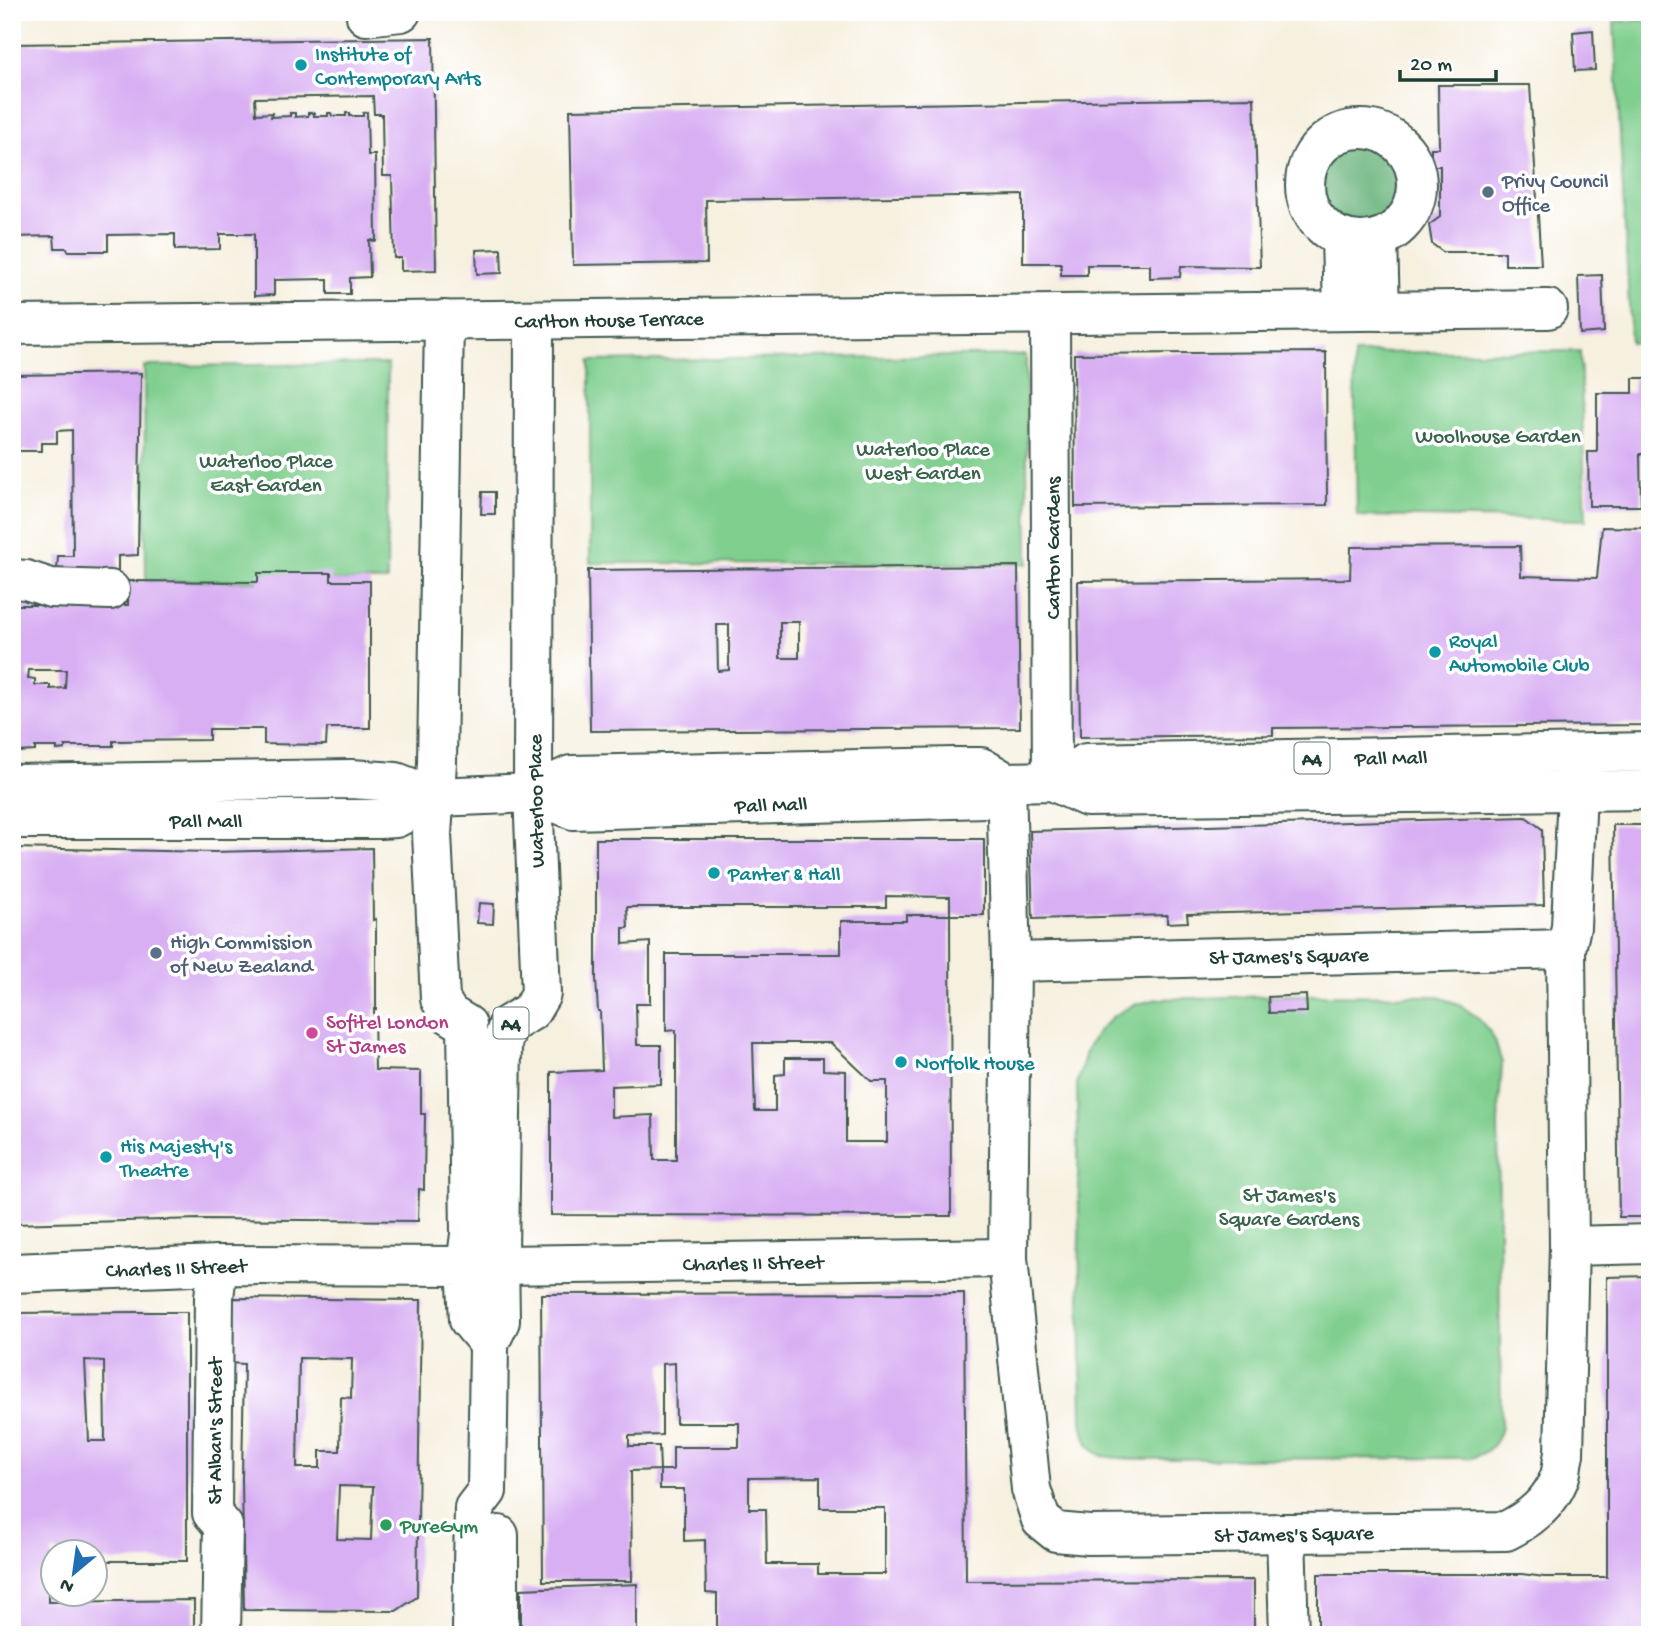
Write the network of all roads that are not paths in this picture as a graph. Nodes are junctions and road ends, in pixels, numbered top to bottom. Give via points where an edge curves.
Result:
1 (1360, 239) dead end
2 (1548, 309) dead end
3 (1362, 311) junction
4 (1050, 315) junction
5 (444, 320) junction
6 (534, 320) junction
7 (12, 325) edge
8 (12, 579) edge
9 (110, 590) dead end
10 (1650, 752) edge
11 (1576, 753) junction
12 (1052, 781) junction
13 (1006, 782) junction
14 (12, 784) edge
15 (1650, 790) edge
16 (1577, 791) junction
17 (533, 793) junction
18 (435, 797) junction
19 (12, 819) edge
20 (1566, 949) junction
21 (1011, 962) junction
22 (467, 1025) junction
23 (508, 1025) junction
24 (1650, 1244) edge
25 (1569, 1246) junction
26 (1008, 1258) junction
27 (218, 1265) junction
28 (483, 1266) junction
29 (12, 1273) edge
30 (487, 1491) junction
31 (1286, 1533) junction
32 (221, 1635) edge
33 (475, 1635) edge
34 (495, 1635) edge
35 (1289, 1635) edge

1 - 3 street
2 - 3 street
3 - 4 street, Carlton House Terrace
4 - 6 street, Carlton House Terrace
4 - 12 street, Carlton Gardens
5 - 6 street, Carlton House Terrace
5 - 7 street, Carlton House Terrace
5 - 18 street
6 - 17 street, Waterloo Place
8 - 9 street via 51,588
10 - 11 street, Pall Mall / A4
11 - 12 street, Pall Mall / A4 via 1086,763
11 - 16 street, St James's Square
12 - 13 street, Pall Mall / A4
12 - 16 street, Pall Mall / A4 via 1087,797
13 - 17 street, Pall Mall / A4 via 986,798 573,810
13 - 21 street, St James's Square
14 - 18 street, Pall Mall / A4 via 351,779 396,782
15 - 16 street, Pall Mall / A4
16 - 20 street, St James's Square
17 - 18 street, Pall Mall / A4
17 - 23 street, Waterloo Place / A4 via 541,994 531,1011
18 - 19 street, Pall Mall / A4 via 396,818 379,820
18 - 22 street via 432,834 440,999 449,1014
20 - 21 street, St James's Square
20 - 25 street, St James's Square
21 - 26 street, St James's Square
22 - 23 street
22 - 28 street via 470,1234
23 - 28 street, A4 via 502,1044
24 - 25 street
25 - 31 street, St James's Square via 1563,1454 1560,1477 1542,1507 1506,1531
26 - 28 street, Charles II Street
26 - 31 street, St James's Square via 1031,1489 1041,1520 1056,1532 1089,1535
27 - 28 street, Charles II Street
27 - 29 street, Charles II Street
27 - 32 street, St Alban's Street via 212,1513 223,1526
28 - 30 street, A4 via 500,1321 489,1344
30 - 33 street, A4 via 474,1508 471,1630
30 - 34 street, A4 via 499,1513 499,1626
31 - 35 street

